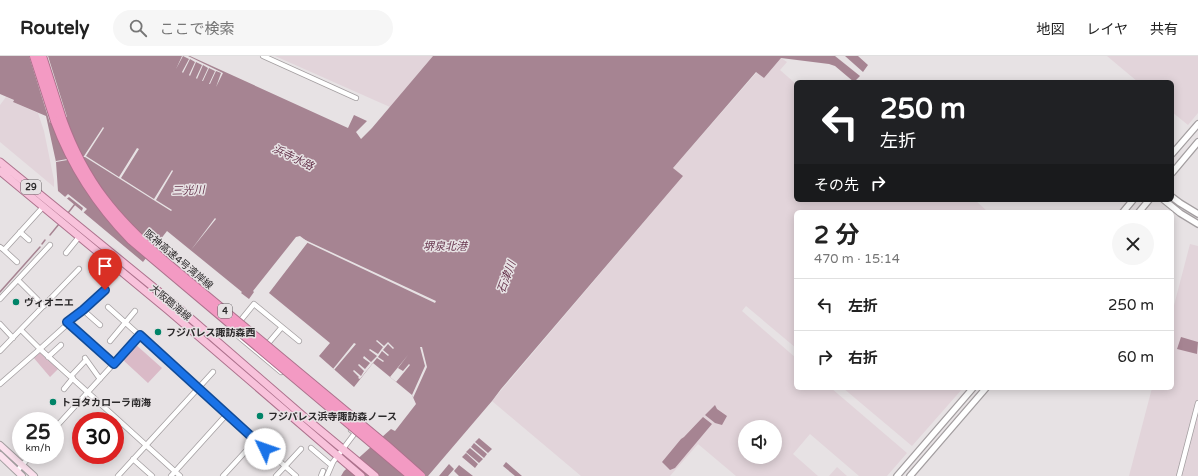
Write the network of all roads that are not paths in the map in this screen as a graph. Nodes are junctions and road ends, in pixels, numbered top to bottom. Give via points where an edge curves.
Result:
1 (34, 56) edge
2 (42, 56) edge
3 (263, 56) edge
4 (356, 98) dead end
5 (1198, 124) edge
6 (1198, 142) edge
7 (1174, 152) edge
8 (0, 162) edge
9 (1174, 171) edge
10 (0, 172) edge
11 (1174, 199) edge
12 (1131, 202) edge
13 (1147, 202) edge
14 (1166, 202) edge
15 (43, 207) junction
16 (1125, 210) edge
17 (1141, 210) edge
18 (1198, 214) edge
19 (1198, 224) edge
20 (20, 232) junction
21 (79, 237) junction
22 (28, 240) dead end
23 (50, 244) dead end
24 (2, 249) edge
25 (66, 253) dead end
26 (16, 259) dead end
27 (79, 269) dead end
28 (18, 280) junction
29 (105, 290) dead end
30 (0, 299) edge
31 (44, 306) junction
32 (108, 307) dead end
33 (83, 310) junction
34 (135, 311) dead end
35 (67, 322) junction
36 (125, 322) junction
37 (0, 324) edge
38 (100, 325) dead end
39 (282, 327) junction
40 (21, 330) junction
41 (140, 335) junction
42 (13, 338) junction
43 (110, 341) dead end
44 (299, 341) dead end
45 (61, 345) dead end
46 (40, 348) junction
47 (0, 351) edge
48 (260, 354) junction
49 (48, 357) junction
50 (114, 364) junction
51 (213, 372) dead end
52 (72, 377) junction
53 (100, 379) junction
54 (0, 384) edge
55 (198, 388) junction
56 (64, 389) dead end
57 (971, 390) edge
58 (984, 390) edge
59 (88, 392) junction
60 (1198, 403) edge
61 (227, 414) junction
62 (64, 418) edge
63 (256, 440) junction
64 (0, 445) edge
65 (146, 445) junction
66 (311, 448) dead end
67 (301, 449) dead end
68 (343, 449) junction
69 (0, 455) edge
70 (337, 456) junction
71 (133, 459) junction
72 (22, 465) junction
73 (331, 465) junction
74 (284, 466) junction
75 (17, 471) junction
76 (175, 471) junction
77 (22, 476) edge
78 (34, 476) edge
79 (118, 476) edge
80 (152, 476) edge
81 (170, 476) edge
82 (180, 476) edge
83 (223, 476) edge
84 (276, 476) edge
85 (296, 476) edge
86 (328, 476) edge
87 (361, 476) edge
88 (375, 476) edge
89 (411, 476) edge
90 (421, 476) edge
91 (897, 476) edge
92 (910, 476) edge
93 (1179, 476) edge

1 - 89 highway, 阪神高速4号湾岸線 / 4, bridge via 69,156 90,192 115,224 162,268
2 - 90 highway, 阪神高速4号湾岸線 / 4, bridge via 75,152 94,186 119,219 167,263
3 - 4 street
5 - 7 street
6 - 9 street
8 - 68 main road, 大阪臨海線 / 29 via 174,304
10 - 15 main road, 大阪臨海線 / 29
11 - 18 street
12 - 16 street
13 - 17 street
14 - 19 street
15 - 20 street
15 - 21 main road, 大阪臨海線 / 29
20 - 22 street
20 - 24 street
21 - 25 street
21 - 70 main road, 大阪臨海線 / 29
23 - 28 street
24 - 26 street
27 - 31 street
28 - 30 street
28 - 31 street
29 - 33 street
31 - 40 street
32 - 36 street
33 - 35 street
33 - 38 street
34 - 36 street
35 - 46 street
35 - 50 street
36 - 41 street
36 - 43 street
37 - 42 street
39 - 44 street
39 - 48 street
39 - 48 street via 254,304 232,331
40 - 42 street
40 - 46 street
41 - 50 street
41 - 55 street
42 - 47 street
45 - 49 street
46 - 49 street
46 - 54 street
48 - 68 street via 355,434
49 - 52 street
50 - 53 street
51 - 55 street
52 - 53 street via 85,359
52 - 56 street
52 - 59 street
53 - 59 street
55 - 61 street
55 - 65 street
57 - 91 street
58 - 92 street
59 - 62 street
59 - 65 street
60 - 93 street
61 - 63 street
61 - 76 street
63 - 74 street
63 - 83 street
64 - 72 main road
65 - 71 street
65 - 76 street
66 - 73 street
67 - 74 street
68 - 70 street
68 - 88 main road, 大阪臨海線 / 29
69 - 75 main road
70 - 73 street
70 - 87 main road, 大阪臨海線 / 29
71 - 79 street
71 - 80 street
72 - 75 street
72 - 78 main road
73 - 86 street
74 - 84 street
74 - 85 street
75 - 77 main road
76 - 81 street
76 - 82 street

